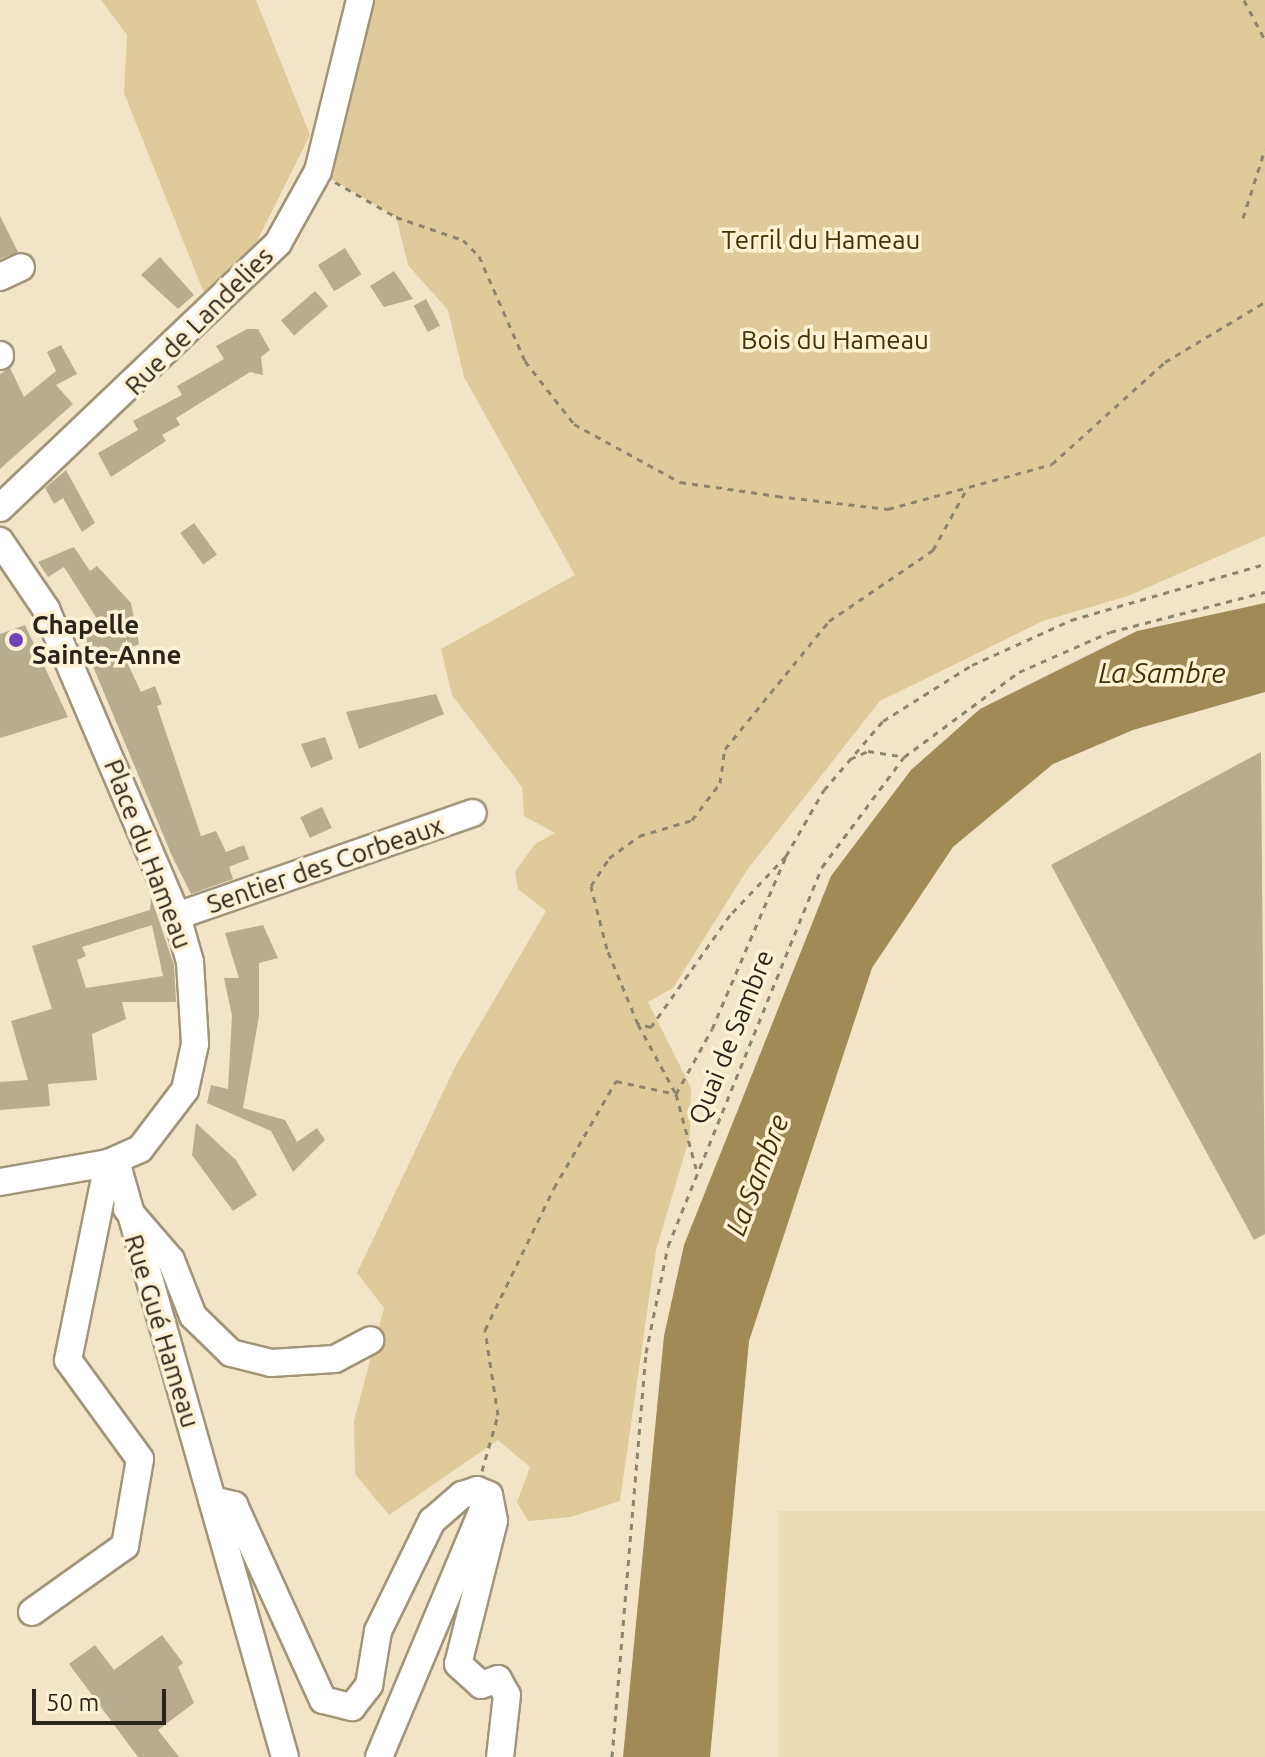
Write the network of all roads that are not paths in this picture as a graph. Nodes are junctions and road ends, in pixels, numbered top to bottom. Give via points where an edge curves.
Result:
1 (360, 0) edge
2 (0, 508) edge
3 (0, 541) edge
4 (473, 813) dead end
5 (177, 916) junction
6 (112, 1162) junction
7 (0, 1182) edge
8 (124, 1207) junction
9 (370, 1340) dead end
10 (483, 1492) junction
11 (212, 1500) junction
12 (32, 1612) dead end
13 (285, 1757) edge
14 (379, 1757) edge
15 (500, 1757) edge

1 - 2 street, Rue de Landelies via 318,171 254,272
3 - 5 street, Place du Hameau via 46,609
4 - 5 street, Sentier des Corbeaux
5 - 6 street, Place du Hameau via 195,999 193,1069 155,1134
6 - 7 street
6 - 8 street, Rue Gué Hameau
6 - 12 street via 68,1360 140,1459 125,1546
8 - 9 street via 171,1260 193,1316 231,1353 271,1363 335,1359
8 - 11 street, Rue Gué Hameau
10 - 11 street via 432,1521 378,1631 364,1697 352,1707 323,1700 234,1505
10 - 14 street
10 - 15 street via 494,1521 458,1664 481,1685 498,1679 507,1695
11 - 13 street, Rue Gué Hameau

